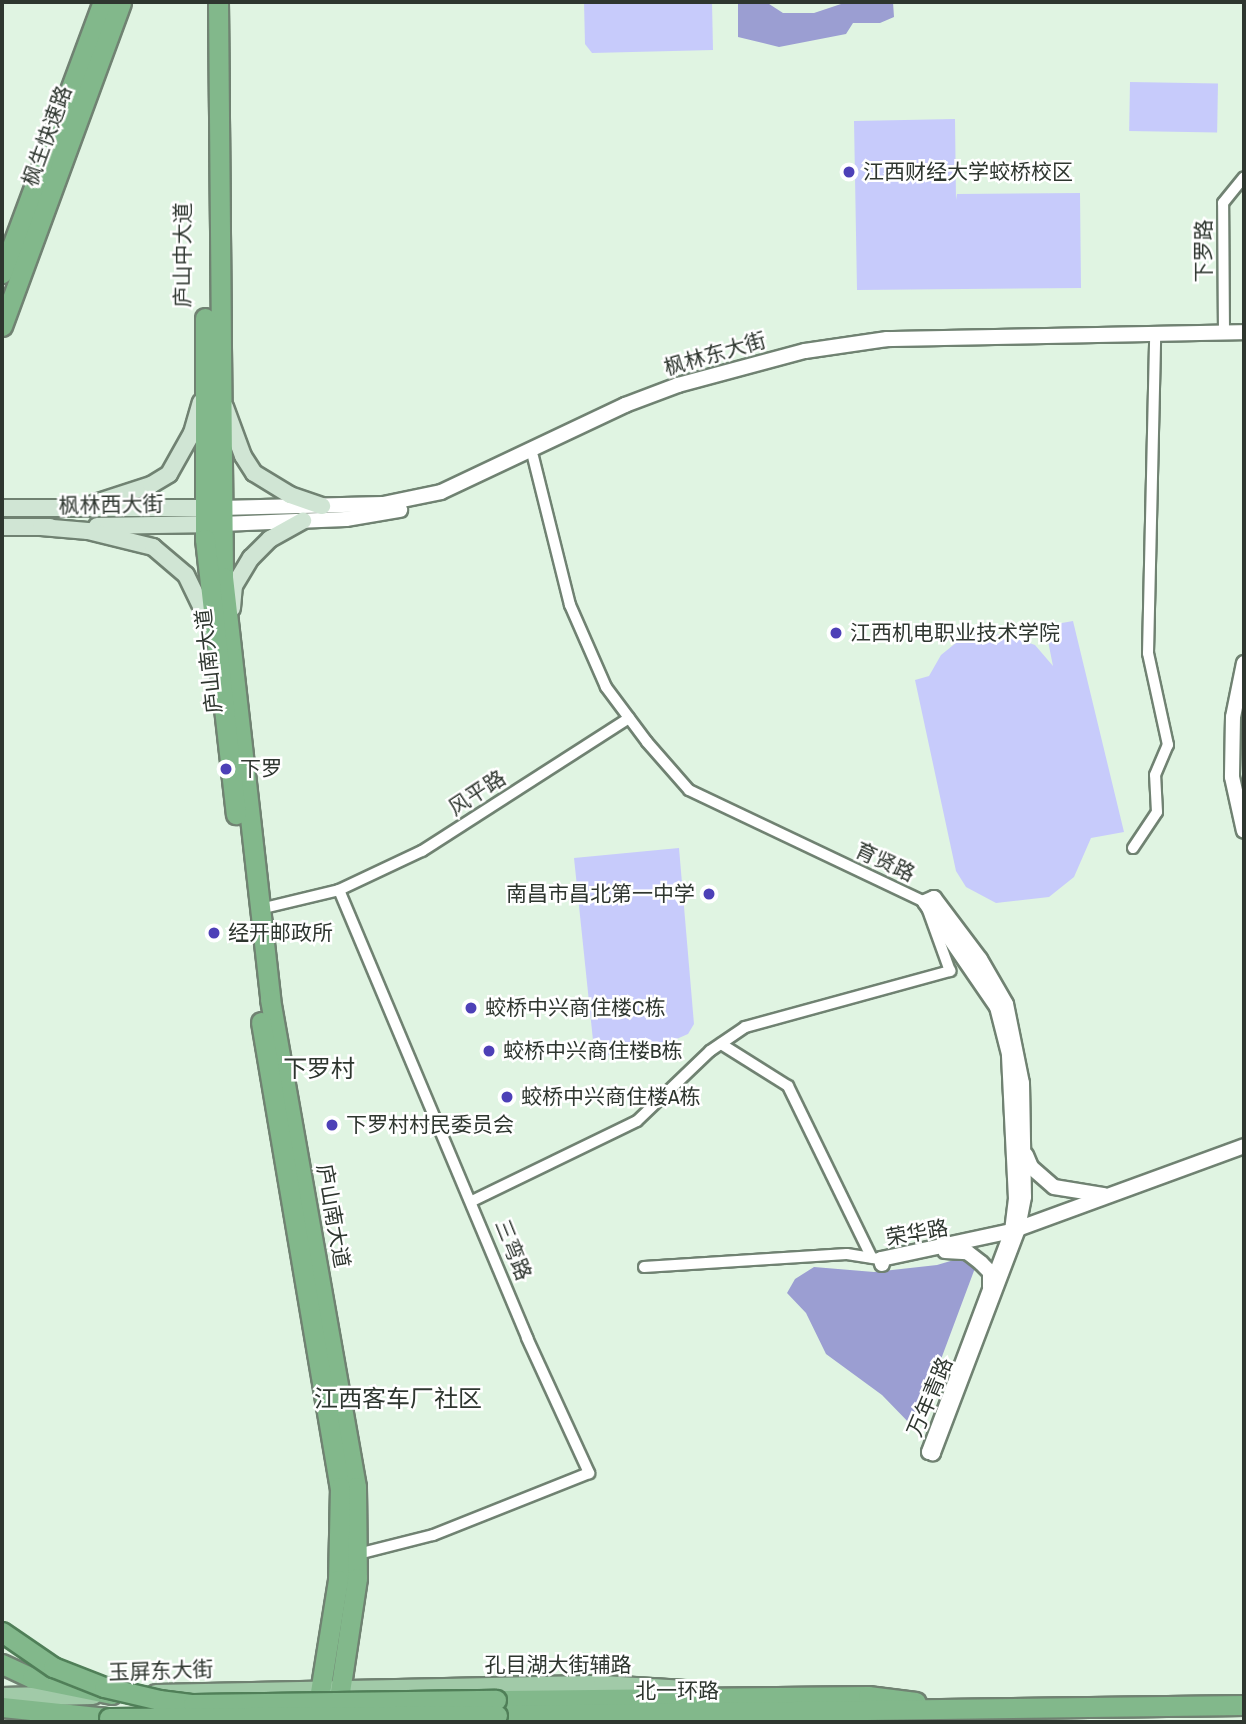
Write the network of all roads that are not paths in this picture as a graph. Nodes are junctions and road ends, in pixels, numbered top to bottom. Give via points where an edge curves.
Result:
1 (103, 2) edge
2 (121, 2) edge
3 (207, 2) edge
4 (218, 2) edge
5 (1244, 177) edge
6 (2, 273) edge
7 (2, 326) edge
8 (1224, 332) junction
9 (1244, 332) edge
10 (1155, 340) junction
11 (1244, 340) edge
12 (212, 386) junction
13 (533, 457) junction
14 (322, 506) junction
15 (2, 508) edge
16 (73, 508) junction
17 (213, 516) junction
18 (303, 521) junction
19 (2, 527) edge
20 (41, 527) junction
21 (222, 633) junction
22 (1244, 663) edge
23 (629, 718) junction
24 (1244, 831) edge
25 (1133, 848) dead end
26 (339, 890) junction
27 (925, 902) junction
28 (260, 909) junction
29 (721, 1044) junction
30 (1244, 1146) edge
31 (1023, 1149) junction
32 (1244, 1152) edge
33 (1109, 1195) junction
34 (472, 1201) junction
35 (1014, 1233) junction
36 (944, 1251) junction
37 (876, 1259) junction
38 (644, 1267) dead end
39 (990, 1291) junction
40 (358, 1554) junction
41 (2, 1632) edge
42 (2, 1664) edge
43 (342, 1688) junction
44 (322, 1689) junction
45 (114, 1695) junction
46 (2, 1697) edge
47 (793, 1698) junction
48 (1244, 1705) edge
49 (2, 1707) edge
50 (496, 1708) junction
51 (976, 1711) junction
52 (2, 1718) edge
53 (110, 1718) junction
54 (315, 1722) edge
55 (335, 1722) edge

1 - 6 highway, 枫生快速路
2 - 7 highway, 枫生快速路
3 - 12 highway, 庐山中大道
4 - 12 highway, 庐山中大道
5 - 8 street, 下罗路 via 1223,203
8 - 9 street, 枫林东大街
8 - 14 street, 枫林东大街 via 887,339 805,351 689,381 636,401 441,492 383,504
10 - 11 street, 枫林东大街
10 - 13 street, 枫林东大街 via 1030,339 886,346 805,360 681,391
10 - 25 street via 1148,653 1168,745 1155,775 1157,812
12 - 14 main road via 254,473 290,495
12 - 16 main road via 169,474 129,494
12 - 17 highway, 庐山中大道
13 - 18 street, 枫林东大街 via 445,499 358,518
13 - 23 street, 育贤路 via 570,605 606,687
14 - 17 street, 枫林东大街
15 - 16 main road, 枫林西大街
16 - 17 main road, 枫林西大街
17 - 18 street, 枫林东大街
17 - 20 main road, 枫林西大街
17 - 21 highway, 庐山南大道
18 - 21 main road via 270,539 251,558 234,586
19 - 20 main road, 枫林西大街
20 - 21 main road via 124,538 163,553 186,575
21 - 28 highway, 庐山南大道
21 - 44 highway, 庐山南大道 via 263,1032 340,1487 338,1580
22 - 24 street via 1233,717 1232,777
23 - 26 street, 风平路 via 422,851
23 - 27 street, 育贤路 via 689,790
26 - 28 street
26 - 34 street, 三弯路
27 - 29 street, 育贤路 via 950,971 745,1027
27 - 31 street, 万年青路 via 934,898 980,959 1006,1004 1018,1055
27 - 35 street, 万年青路 via 997,1007 1012,1085
28 - 40 highway, 庐山南大道 via 270,999 347,1422 356,1487
29 - 34 street, 育贤路 via 637,1121
29 - 37 street via 788,1086
30 - 33 street, 荣华路
31 - 33 street via 1031,1167 1054,1187 1070,1193
31 - 35 street, 万年青路 via 1024,1197
32 - 35 street, 荣华路
33 - 35 street, 荣华路
34 - 40 street, 三弯路 via 527,1338 589,1473 433,1535
35 - 36 street, 荣华路
35 - 37 street, 荣华路
35 - 39 street, 万年青路
35 - 39 street, 万年青路 via 933,1453 929,1452
36 - 37 street, 荣华路 via 882,1264
36 - 39 street via 967,1252 981,1263 990,1272
37 - 38 street via 847,1254
40 - 43 highway, 庐山南大道
41 - 50 highway, bridge via 53,1667 104,1687 159,1700
42 - 45 highway via 32,1678
43 - 44 main road, 孔目湖大街辅路
43 - 47 main road, 孔目湖大街辅路 via 603,1685
43 - 55 highway, 庐山南大道
44 - 45 main road, 玉屏东大街
44 - 54 highway, 庐山南大道
45 - 46 main road, 玉屏东大街
47 - 50 highway
47 - 51 highway via 868,1696
48 - 51 highway, 北一环路
49 - 53 highway
50 - 51 highway, 北一环路
50 - 53 highway, 北一环路, bridge
52 - 53 highway

